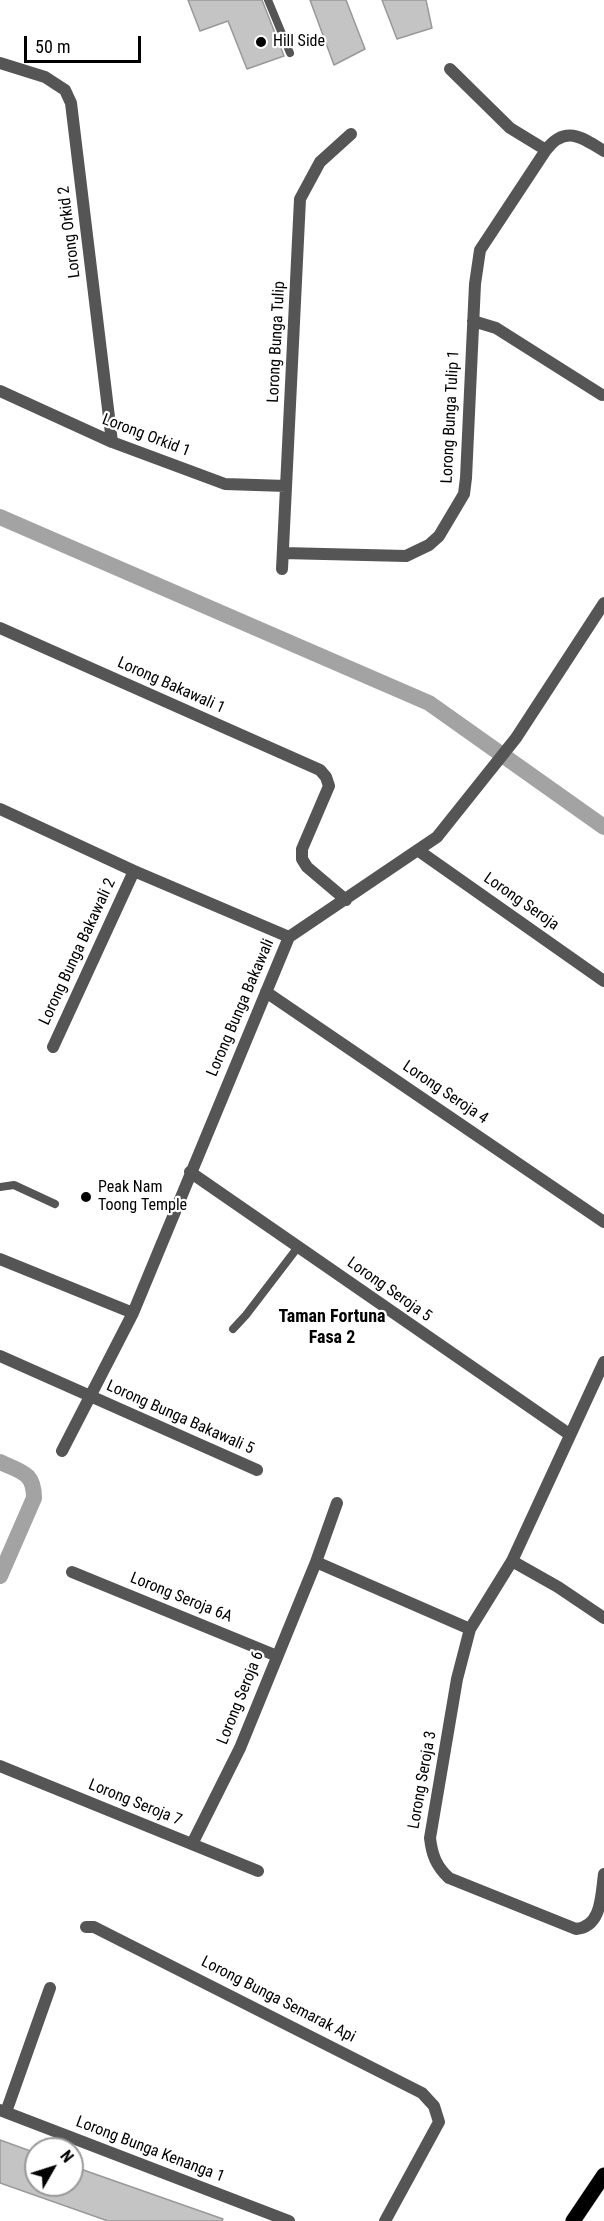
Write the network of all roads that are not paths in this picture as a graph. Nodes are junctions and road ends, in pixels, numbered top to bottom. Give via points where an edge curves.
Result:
1 (268, 0) edge
2 (290, 53) dead end
3 (0, 63) edge
4 (450, 69) dead end
5 (351, 134) dead end
6 (546, 150) junction
7 (604, 151) edge
8 (473, 321) junction
9 (0, 391) edge
10 (602, 395) dead end
11 (112, 442) junction
12 (286, 486) junction
13 (283, 553) junction
14 (282, 569) dead end
15 (604, 603) edge
16 (0, 628) edge
17 (0, 809) edge
18 (419, 851) junction
19 (134, 871) junction
20 (346, 900) junction
21 (289, 937) junction
22 (604, 981) edge
23 (267, 992) junction
24 (53, 1047) dead end
25 (190, 1172) junction
26 (0, 1187) edge
27 (55, 1204) dead end
28 (604, 1222) edge
29 (298, 1247) junction
30 (0, 1259) edge
31 (133, 1313) junction
32 (233, 1329) dead end
33 (0, 1356) edge
34 (604, 1362) edge
35 (90, 1396) junction
36 (569, 1434) junction
37 (62, 1452) dead end
38 (257, 1470) dead end
39 (338, 1503) dead end
40 (512, 1561) junction
41 (316, 1562) junction
42 (72, 1572) dead end
43 (604, 1618) edge
44 (470, 1629) junction
45 (277, 1656) junction
46 (0, 1766) edge
47 (192, 1844) junction
48 (258, 1871) dead end
49 (604, 1874) edge
50 (86, 1927) dead end
51 (50, 1988) dead end
52 (3, 2111) edge
53 (604, 2175) edge
54 (289, 2221) edge
55 (386, 2221) edge
56 (573, 2221) edge

1 - 2 lane
3 - 11 street, Lorong Orkid 2 via 45,76 65,90 70,104
4 - 6 street via 510,128
5 - 12 street, Lorong Bunga Tulip via 320,162 300,199
6 - 7 street via 553,141 572,135
6 - 8 street, Lorong Bunga Tulip 1 via 480,250
8 - 10 street via 496,327
8 - 13 street, Lorong Bunga Tulip 1 via 464,494 439,536 406,556
9 - 11 street, Lorong Orkid 1
11 - 12 street, Lorong Orkid 1 via 225,484
12 - 13 street, Lorong Bunga Tulip
13 - 14 street, Lorong Bunga Tulip
15 - 18 street, Lorong Bunga Bakawali via 487,777 437,837
16 - 20 street, Lorong Bakawali 1 via 320,770 329,786 302,849 302,859
17 - 19 street
18 - 20 street, Lorong Bunga Bakawali
18 - 22 street, Lorong Seroja
19 - 21 street
19 - 24 street, Lorong Bunga Bakawali 2
20 - 21 street, Lorong Bunga Bakawali
21 - 23 street, Lorong Bunga Bakawali
23 - 25 street, Lorong Bunga Bakawali
23 - 28 street, Lorong Seroja 4
25 - 29 street, Lorong Seroja 5
25 - 31 street, Lorong Bunga Bakawali
26 - 27 lane via 14,1185
29 - 32 lane
29 - 36 street, Lorong Seroja 5
30 - 31 street
31 - 35 street, Lorong Bunga Bakawali
33 - 35 street, Lorong Bunga Bakawali 5
34 - 36 street, Lorong Seroja 3
35 - 37 street, Lorong Bunga Bakawali
35 - 38 street, Lorong Bunga Bakawali 5
36 - 40 street, Lorong Seroja 3
39 - 41 street, Lorong Seroja 6
40 - 43 street
40 - 44 street, Lorong Seroja 3
41 - 44 street
41 - 45 street, Lorong Seroja 6
42 - 45 street, Lorong Seroja 6A
44 - 49 street, Lorong Seroja 3 via 457,1679 430,1838 439,1868 449,1878 576,1929 593,1923
45 - 47 street, Lorong Seroja 6 via 240,1748
46 - 47 street, Lorong Seroja 7
47 - 48 street, Lorong Seroja 7
50 - 55 street, Lorong Bunga Semarak Api via 94,1927 422,2093 434,2106 439,2122
51 - 52 street
52 - 54 street, Lorong Bunga Kenanga 1
53 - 56 main road

